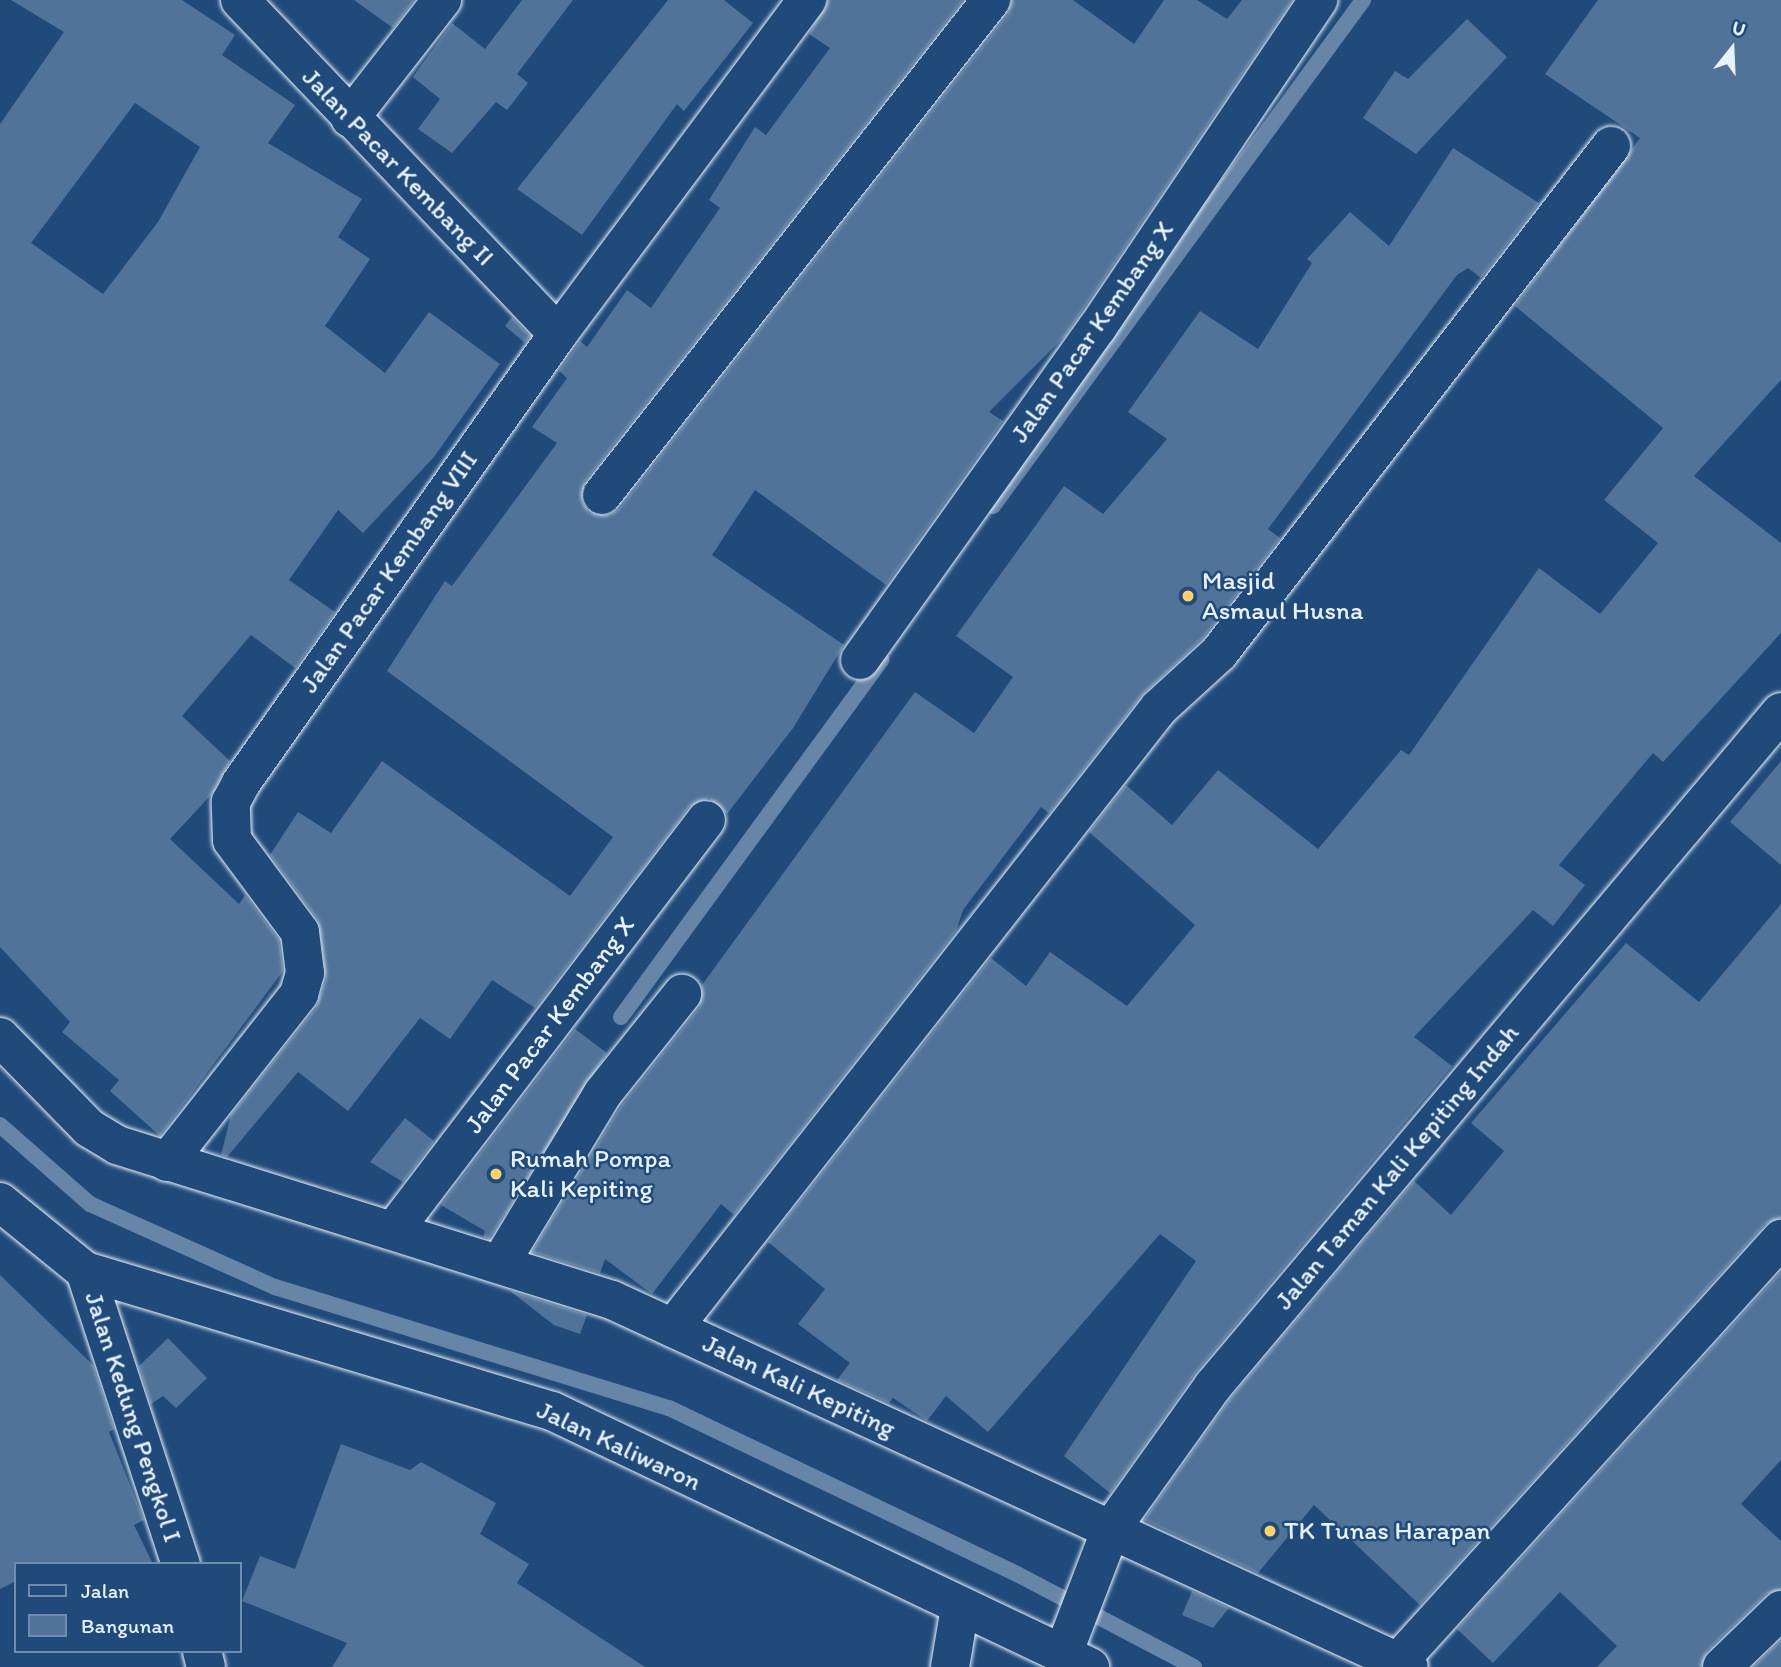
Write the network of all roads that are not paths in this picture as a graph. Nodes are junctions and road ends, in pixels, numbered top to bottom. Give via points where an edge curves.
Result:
1 (240, 0) edge
2 (442, 0) edge
3 (807, 0) edge
4 (991, 0) edge
5 (1318, 0) edge
6 (350, 118) junction
7 (1611, 146) dead end
8 (558, 334) junction
9 (602, 495) dead end
10 (860, 660) dead end
11 (1781, 712) edge
12 (706, 820) dead end
13 (682, 994) dead end
14 (0, 1037) edge
15 (167, 1162) junction
16 (0, 1202) edge
17 (394, 1230) junction
18 (1781, 1239) edge
19 (501, 1262) junction
20 (85, 1271) junction
21 (673, 1328) junction
22 (1108, 1535) junction
23 (180, 1562) edge
24 (960, 1607) junction
25 (1781, 1609) edge
26 (1075, 1650) edge
27 (1403, 1664) edge
28 (950, 1667) edge
29 (1722, 1667) edge

1 - 6 street, Jalan Pacar Kembang II
2 - 6 street
3 - 8 street, Jalan Pacar Kembang VIII
4 - 9 street
5 - 10 street, Jalan Pacar Kembang X via 1097,328
6 - 8 street, Jalan Pacar Kembang II
7 - 21 street via 1219,653 1159,708
8 - 15 street, Jalan Pacar Kembang VIII via 231,802 232,840 300,932 305,973 299,994
11 - 22 street, Jalan Taman Kali Kepiting Indah via 1213,1386
12 - 17 street, Jalan Pacar Kembang X
13 - 19 street via 603,1093
14 - 15 street, Jalan Kali Kepiting via 89,1128
15 - 17 street, Jalan Kali Kepiting
16 - 20 street
17 - 19 street, Jalan Kali Kepiting
18 - 27 street
19 - 21 street, Jalan Kali Kepiting
20 - 23 street, Jalan Kedung Pengkol I
20 - 24 street, Jalan Kaliwaron via 552,1411
21 - 22 street, Jalan Kali Kepiting
22 - 26 street, Jalan Taman Kali Kepiting Indah
22 - 27 street, Jalan Kali Kepiting
24 - 26 street, Jalan Kaliwaron
24 - 28 street
25 - 29 street

